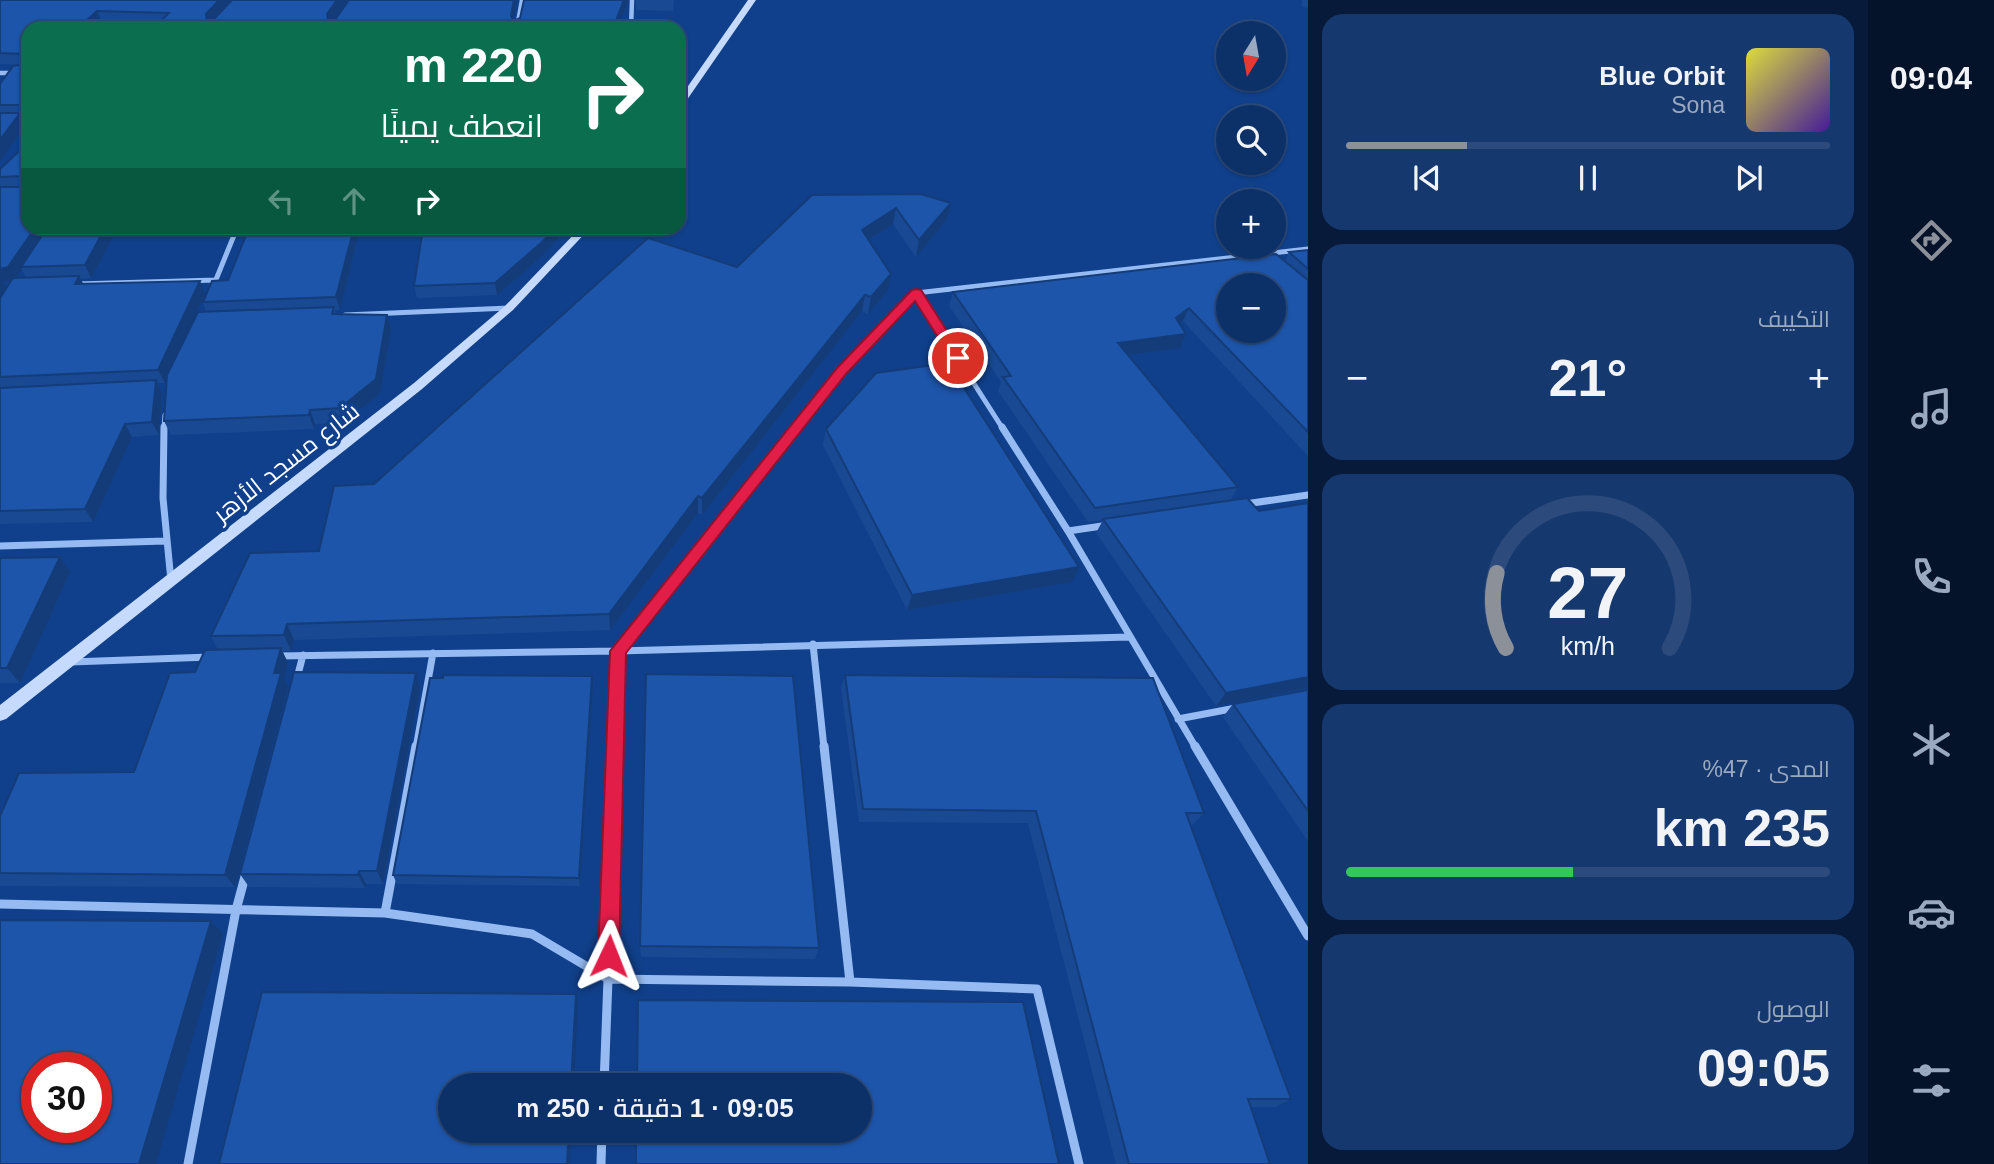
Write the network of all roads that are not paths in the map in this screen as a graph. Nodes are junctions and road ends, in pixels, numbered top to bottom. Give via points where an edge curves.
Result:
1 (522, 0) edge
2 (632, 0) edge
3 (752, 0) edge
4 (518, 21) edge
5 (631, 21) edge
6 (0, 73) edge
7 (21, 73) edge
8 (686, 95) edge
9 (21, 120) edge
10 (0, 121) edge
11 (234, 235) edge
12 (578, 235) edge
13 (1308, 249) edge
14 (1286, 252) edge
15 (1226, 259) edge
16 (1266, 259) edge
17 (1271, 263) edge
18 (216, 280) junction
19 (71, 284) edge
20 (212, 290) edge
21 (916, 293) junction
22 (509, 308) junction
23 (334, 316) edge
24 (166, 412) edge
25 (1308, 495) edge
26 (1241, 505) edge
27 (1121, 523) edge
28 (1068, 531) junction
29 (165, 541) junction
30 (0, 546) edge
31 (171, 582) junction
32 (1129, 637) junction
33 (813, 644) junction
34 (618, 651) junction
35 (433, 653) junction
36 (263, 656) edge
37 (303, 656) junction
38 (223, 657) edge
39 (67, 662) junction
40 (293, 696) edge
41 (1243, 706) edge
42 (0, 714) edge
43 (1178, 719) junction
44 (250, 857) edge
45 (0, 904) edge
46 (236, 911) junction
47 (385, 913) junction
48 (1308, 936) edge
49 (608, 979) junction
50 (850, 982) junction
51 (604, 1073) edge
52 (602, 1143) edge
53 (188, 1164) edge
54 (601, 1164) edge
55 (1079, 1164) edge

1 - 4 street
2 - 5 street
3 - 8 street
6 - 7 street
9 - 10 street
11 - 18 street
12 - 22 street, شارع مسجد الأزهر
13 - 14 street
15 - 21 street
16 - 17 street
18 - 19 street
18 - 20 street
21 - 28 street
21 - 34 street via 842,371
22 - 23 street
22 - 31 street, شارع مسجد الأزهر
24 - 29 street via 162,453
25 - 26 street
27 - 28 street
28 - 32 street
29 - 30 street
29 - 31 street
31 - 39 street, شارع مسجد الأزهر
32 - 33 street
32 - 43 street
33 - 34 street
33 - 50 street
34 - 35 street
34 - 49 street
35 - 37 street
35 - 47 street
36 - 37 street
37 - 40 street
38 - 39 street
39 - 42 street, شارع مسجد الأزهر
41 - 43 street
43 - 48 street
44 - 46 street
45 - 46 street
46 - 47 street
46 - 53 street
47 - 49 street via 531,934
49 - 50 street
49 - 51 street
50 - 55 street via 1037,989
52 - 54 street

